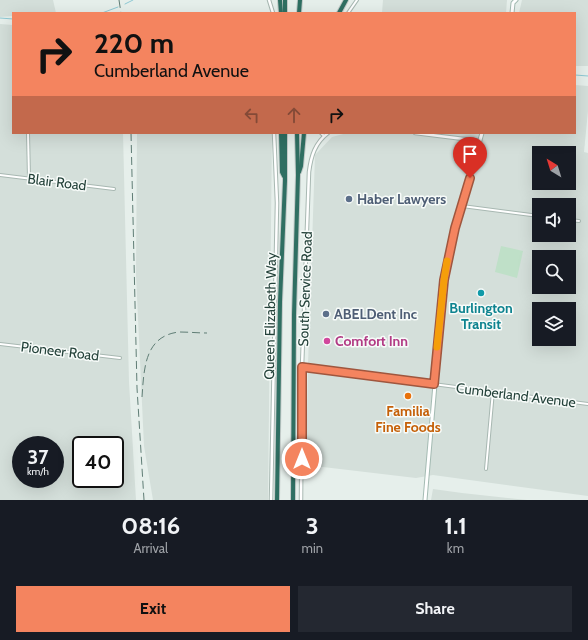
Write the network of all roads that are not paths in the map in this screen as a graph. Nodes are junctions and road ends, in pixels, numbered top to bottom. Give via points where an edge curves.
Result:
1 (269, 0) edge
2 (280, 0) edge
3 (285, 0) edge
4 (300, 0) edge
5 (346, 0) edge
6 (357, 0) edge
7 (516, 0) edge
8 (513, 2) edge
9 (273, 12) edge
10 (280, 12) edge
11 (285, 12) edge
12 (299, 12) edge
13 (340, 12) edge
14 (349, 12) edge
15 (512, 12) edge
16 (28, 134) edge
17 (274, 134) edge
18 (281, 134) edge
19 (285, 134) edge
20 (297, 134) edge
21 (304, 134) edge
22 (327, 134) edge
23 (424, 134) edge
24 (482, 134) edge
25 (324, 136) joint
26 (480, 140) junction
27 (0, 174) edge
28 (298, 175) junction
29 (29, 178) junction
30 (285, 181) junction
31 (114, 189) dead end
32 (462, 206) junction
33 (532, 215) edge
34 (576, 221) edge
35 (579, 221) dead end
36 (0, 344) edge
37 (120, 358) dead end
38 (302, 367) junction
39 (434, 384) junction
40 (493, 391) junction
41 (588, 404) edge
42 (486, 469) dead end
43 (272, 500) edge
44 (277, 500) edge
45 (293, 500) edge
46 (301, 500) edge
47 (425, 500) edge

1 - 9 street
2 - 10 highway
3 - 11 highway
4 - 12 highway
5 - 13 highway
6 - 14 street
7 - 8 main road
8 - 15 main road
16 - 29 street
17 - 43 street via 277,203
18 - 30 highway via 282,172
19 - 30 highway, Queen Elizabeth Way
20 - 28 highway, Queen Elizabeth Way
21 - 28 highway
22 - 25 street, South Service Road
23 - 26 street
24 - 26 main road
25 - 38 street, South Service Road via 313,151 309,172
26 - 32 main road
27 - 29 street, Blair Road
28 - 45 highway, Queen Elizabeth Way
29 - 31 street, Blair Road
30 - 44 highway, Queen Elizabeth Way
32 - 33 street
32 - 39 main road via 444,280
34 - 35 street
36 - 37 street, Pioneer Road
38 - 39 street, Cumberland Avenue
38 - 46 street, South Service Road
39 - 40 street, Cumberland Avenue
39 - 47 main road
40 - 41 street, Cumberland Avenue
40 - 42 street

